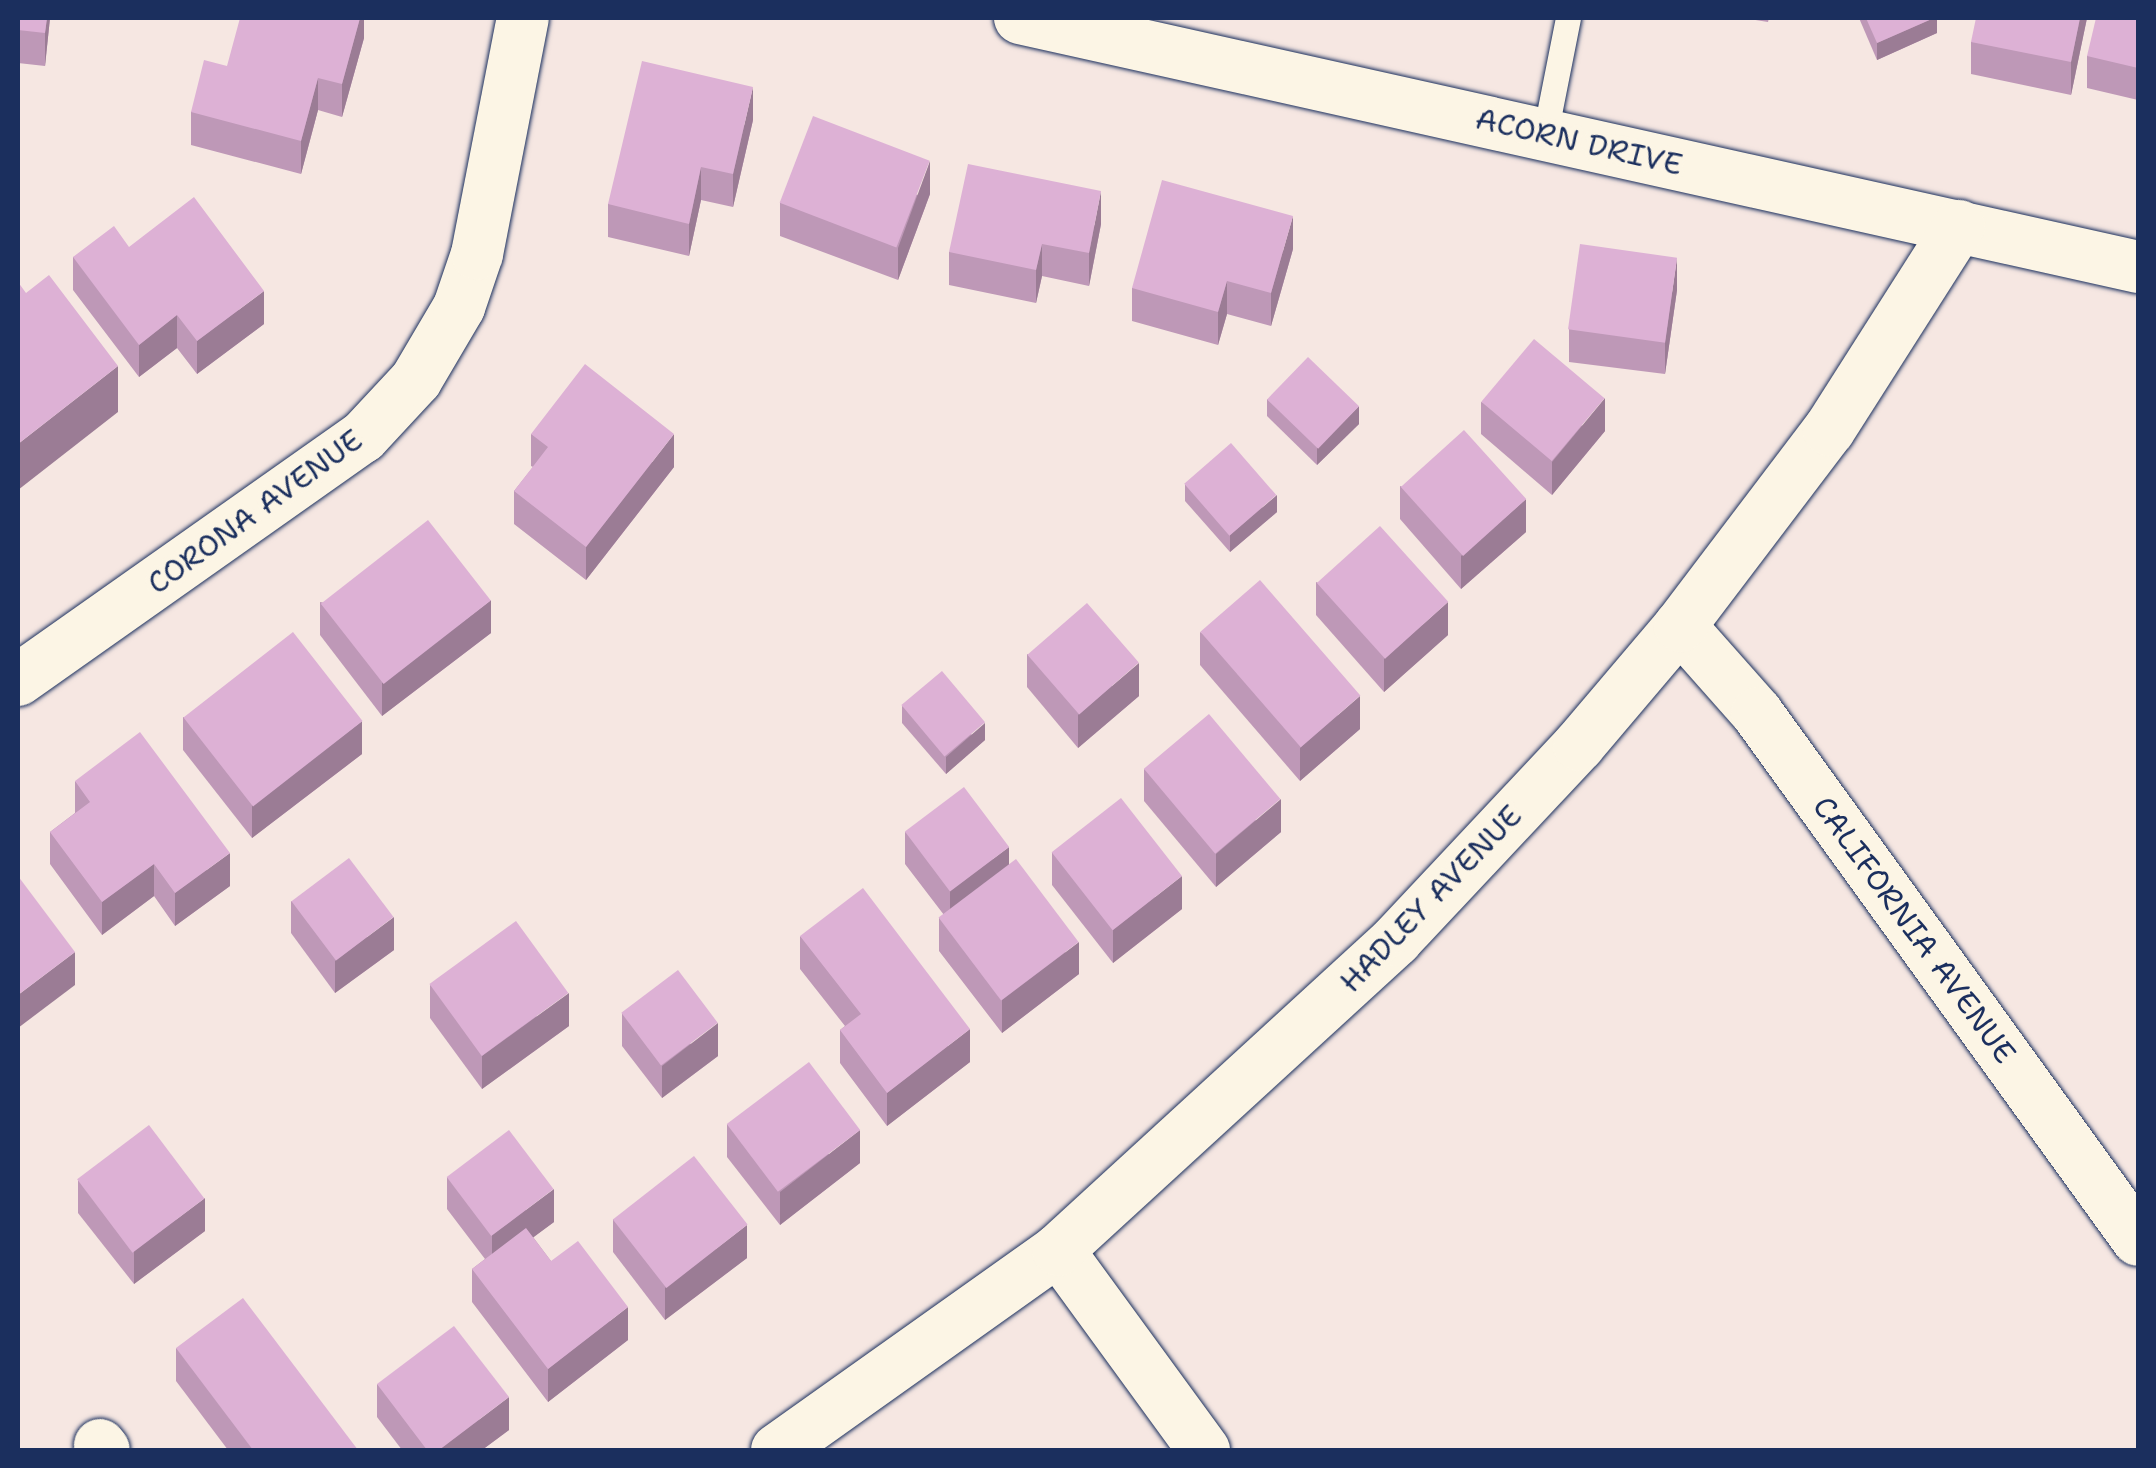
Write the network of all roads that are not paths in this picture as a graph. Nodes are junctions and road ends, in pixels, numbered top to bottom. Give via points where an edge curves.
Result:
1 (523, 18) edge
2 (1020, 18) edge
3 (1568, 18) edge
4 (1545, 134) junction
5 (1959, 226) junction
6 (2138, 266) edge
7 (1680, 626) junction
8 (18, 680) edge
9 (2138, 1240) edge
10 (1058, 1250) junction
11 (777, 1450) edge
12 (1204, 1450) edge

1 - 8 street, CORONA AVENUE via 477,254 459,307 416,380 363,436
2 - 4 street, ACORN DRIVE
3 - 4 lane
4 - 5 street, ACORN DRIVE
5 - 6 street, ACORN DRIVE
5 - 7 street, HADLEY AVENUE via 1828,430
7 - 9 street, CALIFORNIA AVENUE via 1757,713
7 - 10 street, HADLEY AVENUE via 1396,940
10 - 11 street, HADLEY AVENUE
10 - 12 street

